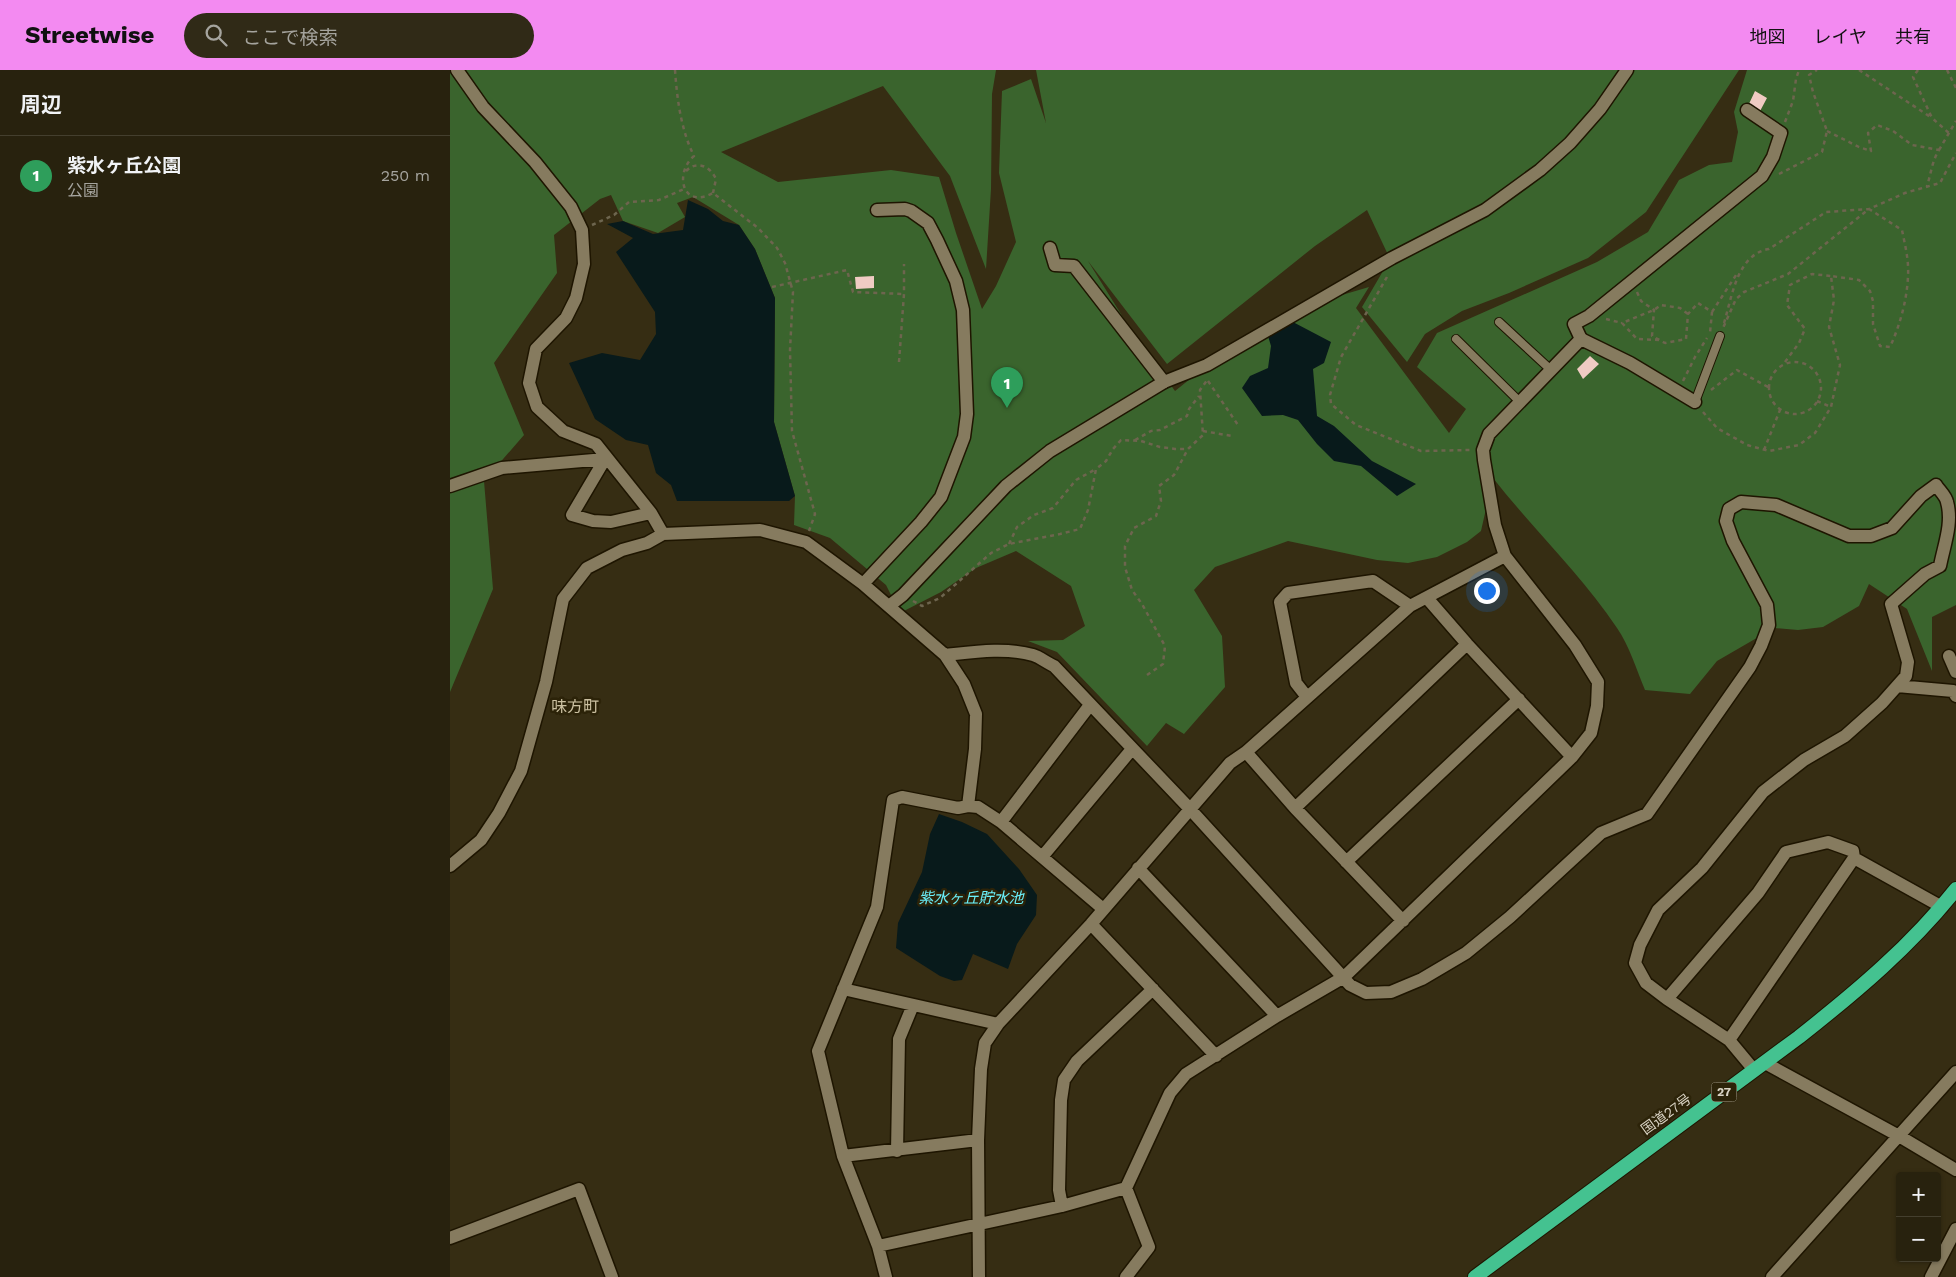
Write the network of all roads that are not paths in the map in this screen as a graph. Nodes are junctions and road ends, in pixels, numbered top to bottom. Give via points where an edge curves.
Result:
1 (457, 70) edge
2 (1627, 70) edge
3 (1747, 110) dead end
4 (877, 210) dead end
5 (1050, 248) dead end
6 (1499, 322) dead end
7 (1720, 336) road end
8 (1456, 339) dead end
9 (1581, 339) junction
10 (1552, 370) junction
11 (1164, 382) junction
12 (1520, 402) junction
13 (1695, 402) joint
14 (450, 486) edge
15 (651, 513) junction
16 (663, 534) junction
17 (1504, 556) junction
18 (863, 584) junction
19 (1427, 598) junction
20 (889, 606) junction
21 (1410, 606) junction
22 (1467, 644) junction
23 (945, 655) junction
24 (1949, 656) dead end
25 (1956, 672) edge
26 (1897, 686) junction
27 (1955, 690) edge
28 (1307, 696) junction
29 (1519, 699) junction
30 (1090, 705) junction
31 (1132, 749) junction
32 (1246, 752) junction
33 (1572, 757) junction
34 (968, 806) junction
35 (1190, 808) junction
36 (1295, 808) junction
37 (1000, 822) junction
38 (1042, 857) junction
39 (1854, 858) junction
40 (1346, 862) junction
41 (450, 866) edge
42 (1138, 868) junction
43 (1956, 889) edge
44 (1942, 907) junction
45 (1102, 908) junction
46 (1403, 921) junction
47 (1091, 924) junction
48 (1344, 977) junction
49 (843, 989) junction
50 (1153, 989) junction
51 (1667, 999) junction
52 (913, 1005) junction
53 (1278, 1016) junction
54 (998, 1024) junction
55 (1729, 1040) junction
56 (1216, 1056) junction
57 (1759, 1066) junction
58 (1956, 1072) edge
59 (1899, 1136) junction
60 (978, 1140) junction
61 (897, 1151) junction
62 (843, 1156) junction
63 (1956, 1170) edge
64 (1126, 1188) junction
65 (1062, 1206) junction
66 (980, 1224) junction
67 (1956, 1229) edge
68 (450, 1238) edge
69 (878, 1246) junction
70 (612, 1277) edge
71 (886, 1277) edge
72 (979, 1277) edge
73 (1126, 1277) edge
74 (1475, 1277) edge
75 (1772, 1277) edge
76 (1931, 1277) edge

1 - 15 street via 483,107 571,206 582,230 584,264 576,298 566,318 536,349 529,383 537,407 563,431 596,444
2 - 11 street via 1600,109 1570,143 1540,170 1485,210 1392,258 1206,365
3 - 9 street via 1781,133 1762,176 1589,316 1574,324
4 - 18 street via 905,209 928,223 956,281 963,310 967,414 964,437 941,497
5 - 11 street via 1055,265 1074,266
6 - 10 lane
7 - 13 lane
8 - 12 lane
9 - 10 street
9 - 13 street via 1630,363
10 - 12 street
11 - 20 street via 1050,451 1006,486
12 - 17 street via 1489,434 1483,450 1495,525
14 - 15 street via 502,468 605,459 572,515 611,522
15 - 16 street
16 - 18 street via 760,530 806,542
16 - 41 street via 587,568 563,599 546,682 521,770 499,813 480,840
17 - 19 street
17 - 33 street via 1575,645 1598,682 1591,733
18 - 20 street
19 - 21 street
19 - 22 street
20 - 23 street
21 - 28 street
21 - 28 street via 1373,581 1288,593 1280,602 1296,683
22 - 29 street
22 - 36 street
23 - 30 street via 986,650 1033,655 1054,666
23 - 34 street via 964,684 976,714
24 - 25 street
26 - 27 street
26 - 48 street via 1906,676 1908,662 1891,604 1924,574 1940,566 1948,529 1947,501 1936,486 1921,496 1892,528 1871,536 1849,536 1776,505 1741,502 1729,509 1726,522 1767,605 1769,625 1750,667 1647,814 1601,833 1466,953 1422,979 1391,992 1366,993 1350,985
26 - 51 street via 1845,736 1804,760 1763,792 1702,868 1658,910 1640,945 1635,963 1646,983
28 - 32 street
29 - 33 street
29 - 40 street
30 - 31 street
30 - 37 street
31 - 35 street
31 - 38 street
32 - 35 street via 1230,763
32 - 36 street
33 - 46 street
34 - 37 street via 978,807
34 - 49 street via 958,808 902,797 893,800 877,907
35 - 42 street
35 - 48 street
36 - 40 street
37 - 38 street
38 - 45 street
39 - 44 street
39 - 51 street via 1853,851 1828,842 1786,852 1758,893
39 - 55 street
40 - 46 street
42 - 45 street
42 - 53 street
43 - 44 highway, 国道27号 / 27
44 - 57 highway, 国道27号 / 27 via 1897,956
45 - 47 street
46 - 48 street
47 - 50 street
47 - 54 street
48 - 53 street
49 - 52 street
49 - 62 street via 818,1051
50 - 56 street
50 - 65 street via 1077,1061 1064,1080 1059,1190
51 - 55 street
52 - 54 street
52 - 61 street via 899,1039
53 - 56 street
54 - 60 street via 985,1044
55 - 57 street
56 - 64 street via 1186,1074 1170,1093
57 - 59 street
57 - 74 highway, 国道27号 / 27
58 - 59 street
59 - 63 street
59 - 75 street
60 - 61 street
60 - 66 street
61 - 62 street
62 - 69 street
64 - 65 street
64 - 73 street via 1149,1247
65 - 66 street
66 - 69 street
66 - 72 street
67 - 76 street
68 - 70 street via 579,1189
69 - 71 street

